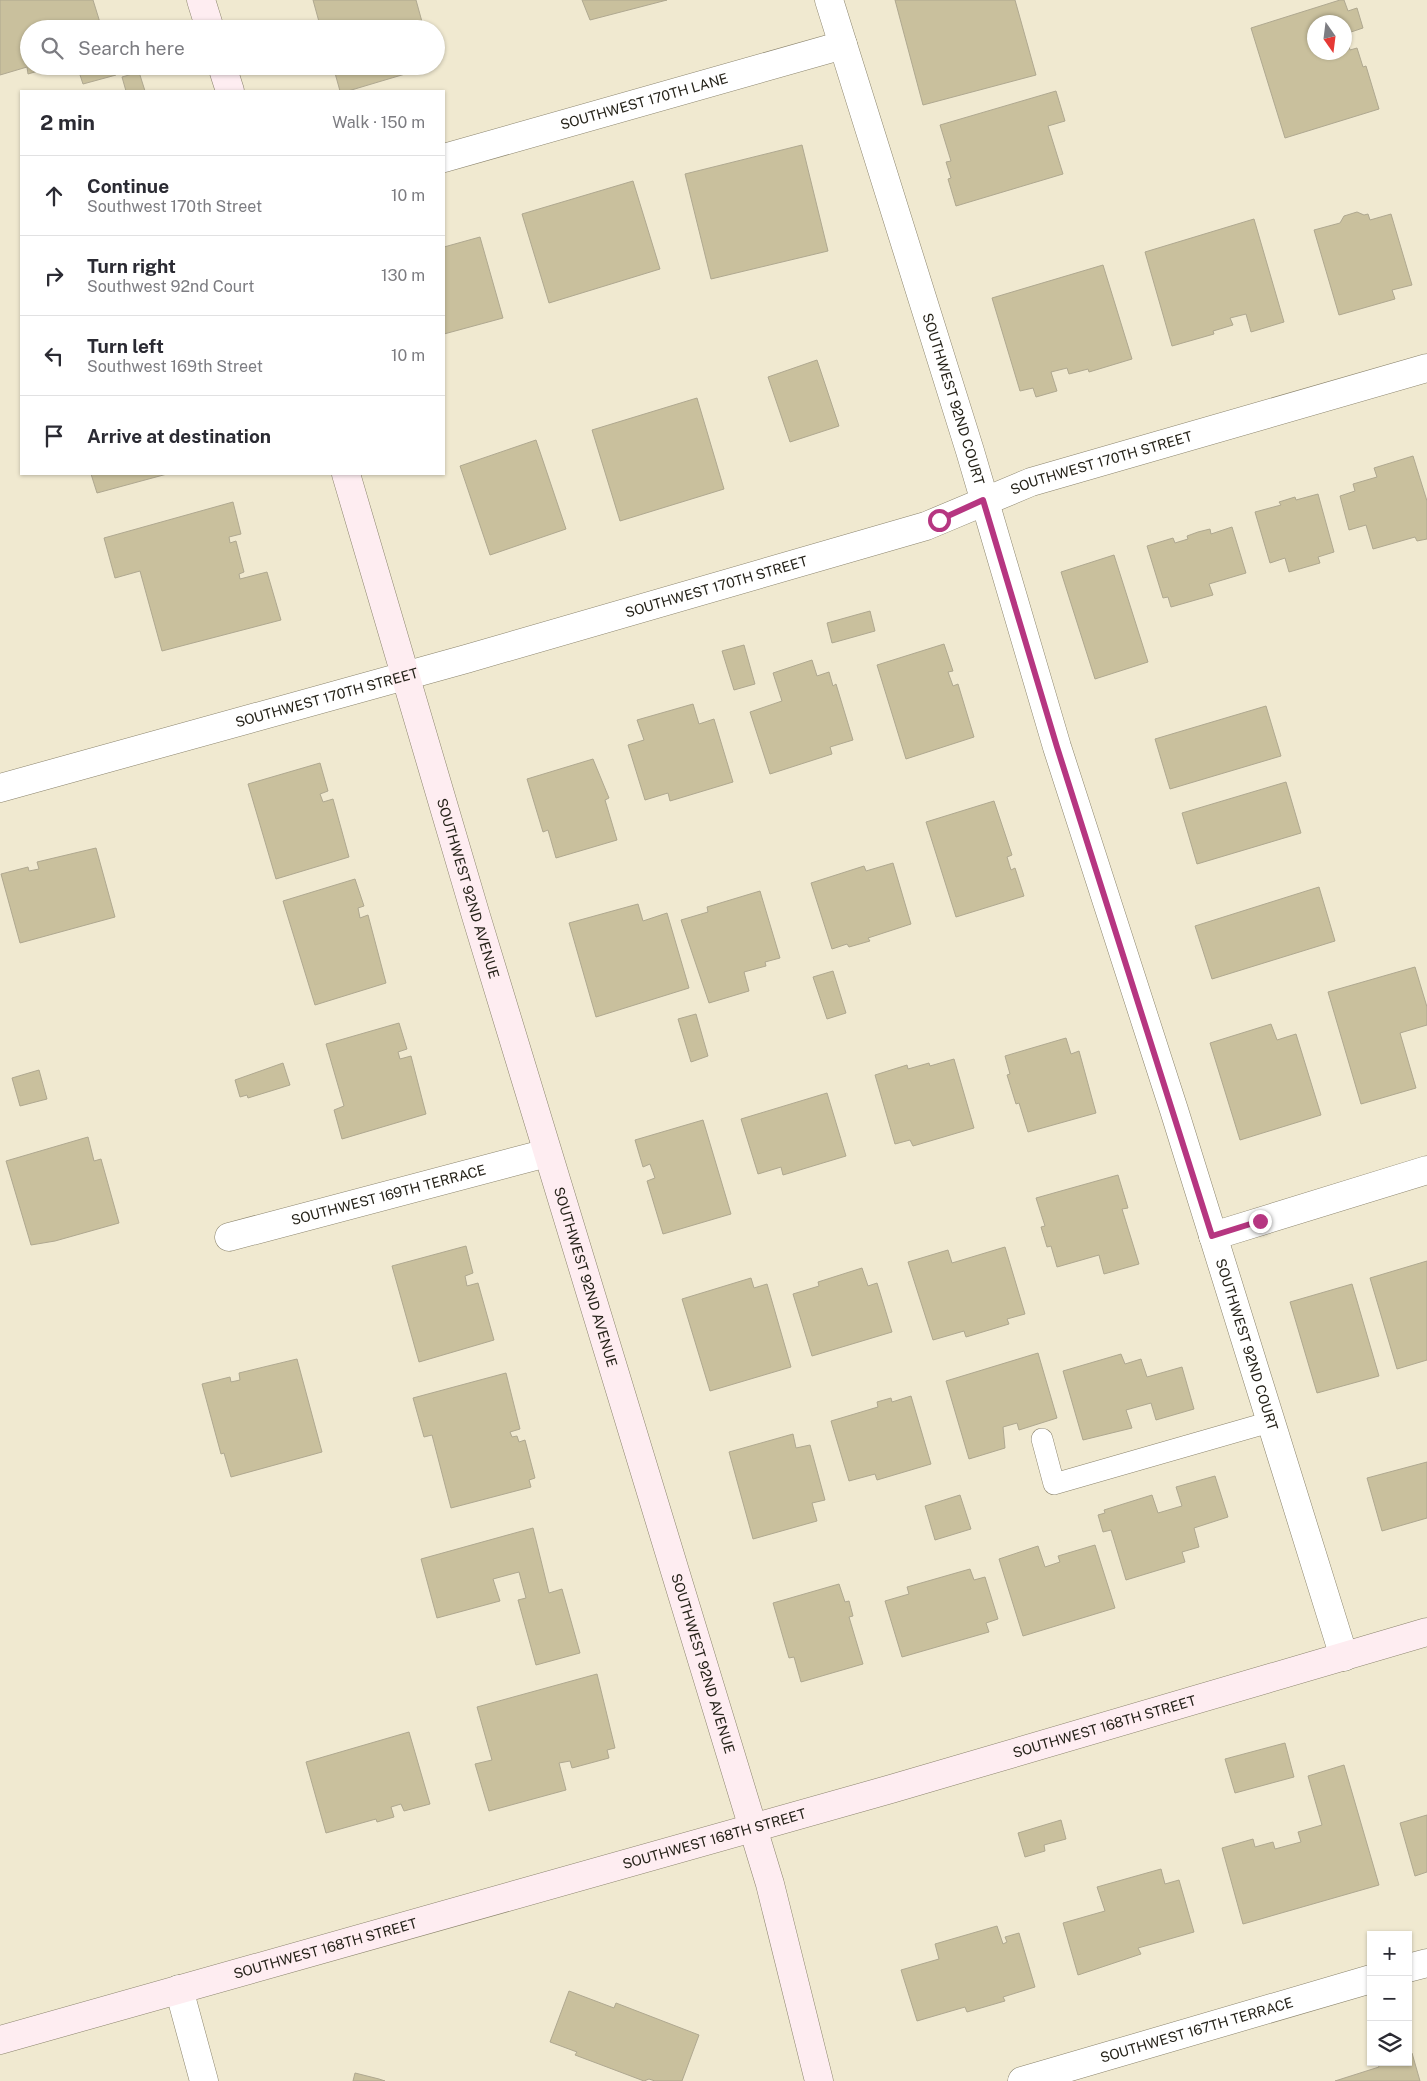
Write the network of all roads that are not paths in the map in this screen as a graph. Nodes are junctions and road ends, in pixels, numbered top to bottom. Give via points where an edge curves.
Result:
1 (201, 0) edge
2 (829, 0) edge
3 (207, 20) edge
4 (843, 45) junction
5 (225, 75) edge
6 (230, 90) edge
7 (445, 158) edge
8 (1427, 368) edge
9 (346, 475) edge
10 (983, 500) junction
11 (407, 676) junction
12 (0, 788) edge
13 (547, 1152) junction
14 (1427, 1170) edge
15 (1212, 1236) junction
16 (229, 1237) dead end
17 (1270, 1422) junction
18 (1042, 1439) dead end
19 (1427, 1632) edge
20 (1344, 1657) junction
21 (752, 1828) junction
22 (1427, 1962) edge
23 (1412, 1967) edge
24 (1367, 1980) edge
25 (179, 1989) junction
26 (0, 2040) edge
27 (204, 2081) edge
28 (819, 2081) edge
29 (1022, 2081) edge

1 - 3 street
2 - 4 street, SOUTHWEST 92ND COURT
4 - 7 street, SOUTHWEST 170TH LANE
4 - 10 street, SOUTHWEST 92ND COURT
5 - 6 street
8 - 10 street, SOUTHWEST 170TH STREET via 1031,482
9 - 11 street, SOUTHWEST 92ND AVENUE
10 - 11 street, SOUTHWEST 170TH STREET via 926,526
10 - 15 street, SOUTHWEST 92ND COURT via 1057,747
11 - 12 street, SOUTHWEST 170TH STREET
11 - 13 street, SOUTHWEST 92ND AVENUE
13 - 16 street, SOUTHWEST 169TH TERRACE
13 - 21 street, SOUTHWEST 92ND AVENUE
14 - 15 street
15 - 17 street, SOUTHWEST 92ND COURT
17 - 18 lane via 1054,1484
17 - 20 street, SOUTHWEST 92ND COURT
19 - 20 street, SOUTHWEST 168TH STREET
20 - 21 street, SOUTHWEST 168TH STREET
21 - 25 street, SOUTHWEST 168TH STREET
21 - 28 street, SOUTHWEST 92ND AVENUE via 775,1901
22 - 23 street
24 - 29 street, SOUTHWEST 167TH TERRACE
25 - 26 street, SOUTHWEST 168TH STREET
25 - 27 street

